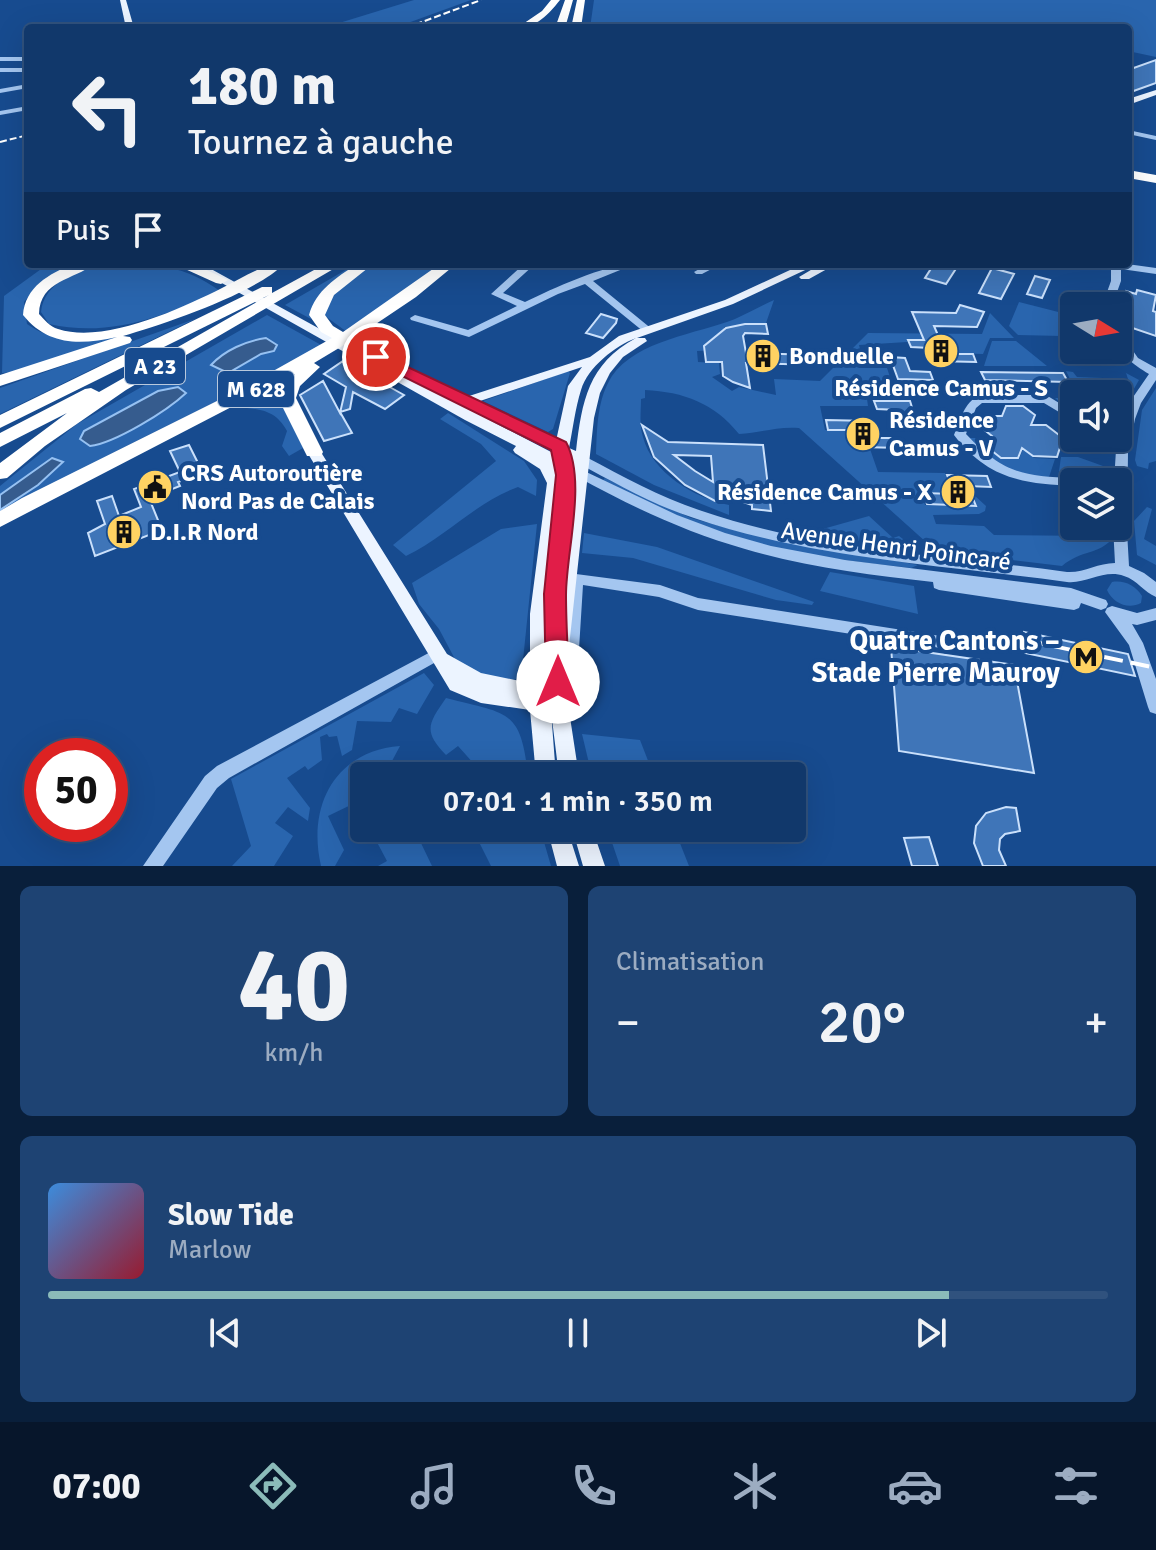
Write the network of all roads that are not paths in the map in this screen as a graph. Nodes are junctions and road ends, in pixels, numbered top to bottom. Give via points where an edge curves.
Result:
1 (123, 0) edge
2 (556, 0) edge
3 (569, 0) edge
4 (580, 0) edge
5 (129, 24) edge
6 (527, 24) edge
7 (561, 24) edge
8 (574, 24) edge
9 (0, 59) edge
10 (24, 59) edge
11 (0, 70) edge
12 (24, 70) edge
13 (24, 86) edge
14 (0, 90) edge
15 (1156, 90) edge
16 (1132, 99) edge
17 (24, 109) edge
18 (0, 113) edge
19 (1132, 133) edge
20 (1156, 138) edge
21 (1132, 162) edge
22 (1156, 166) edge
23 (1132, 168) edge
24 (1156, 172) edge
25 (1132, 175) edge
26 (1156, 179) edge
27 (78, 268) edge
28 (191, 268) edge
29 (201, 268) edge
30 (270, 268) edge
31 (317, 268) edge
32 (322, 268) edge
33 (322, 268) edge
34 (360, 268) edge
35 (444, 268) edge
36 (525, 268) edge
37 (620, 268) edge
38 (708, 268) edge
39 (803, 268) edge
40 (822, 268) edge
41 (1112, 268) edge
42 (1132, 268) edge
43 (1156, 271) edge
44 (288, 272) edge
45 (699, 272) dead end
46 (221, 280) junction
47 (587, 281) junction
48 (417, 290) junction
49 (1112, 292) edge
50 (525, 306) junction
51 (415, 318) dead end
52 (648, 330) junction
53 (325, 332) junction
54 (632, 336) junction
55 (366, 353) junction
56 (597, 357) junction
57 (1132, 357) edge
58 (1156, 373) edge
59 (5, 380) edge
60 (466, 401) junction
61 (1132, 405) edge
62 (1060, 408) edge
63 (470, 417) junction
64 (0, 422) edge
65 (0, 431) edge
66 (0, 441) edge
67 (314, 452) joint
68 (569, 459) junction
69 (0, 473) edge
70 (87, 473) junction
71 (1060, 481) edge
72 (561, 496) junction
73 (0, 520) edge
74 (0, 529) edge
75 (561, 530) junction
76 (1122, 540) edge
77 (1123, 570) junction
78 (1092, 576) junction
79 (939, 584) dead end
80 (1154, 588) edge
81 (1074, 604) dead end
82 (1106, 608) junction
83 (1150, 617) edge
84 (947, 643) dead end
85 (1139, 650) junction
86 (438, 654) junction
87 (564, 659) junction
88 (545, 700) junction
89 (1156, 707) edge
90 (546, 762) edge
91 (565, 762) edge
92 (561, 842) edge
93 (586, 842) edge
94 (152, 866) edge
95 (568, 866) edge
96 (594, 866) edge

1 - 5 main road
2 - 6 highway
3 - 7 highway
4 - 8 highway
9 - 10 street
11 - 12 street
13 - 14 street
15 - 16 main road
17 - 18 street
19 - 20 street
21 - 22 highway
23 - 24 highway
25 - 26 highway
27 - 30 highway via 56,278 34,298 31,315 39,327 78,336 133,329 214,299
28 - 46 highway
29 - 46 main road
31 - 44 highway
32 - 66 highway
33 - 69 highway, A 23 via 105,396
34 - 53 highway via 320,303 317,315
35 - 48 highway, M 628
36 - 50 street via 496,294
37 - 47 street
38 - 45 street
39 - 52 main road via 729,302
40 - 68 main road via 752,302 620,353 593,390
41 - 49 street via 1116,281
42 - 43 street
44 - 59 highway via 196,314
44 - 64 highway, A 23
44 - 65 highway
46 - 53 main road
47 - 50 street
47 - 52 street
48 - 67 highway via 308,370 291,389 287,402
48 - 70 highway, M 628 via 302,365
50 - 51 street via 466,334
52 - 54 main road
53 - 55 highway
53 - 55 main road
54 - 56 main road
54 - 68 main road via 604,357 587,379 579,395
55 - 60 main road
55 - 63 main road
56 - 60 main road
56 - 68 main road via 575,386
57 - 58 street
58 - 61 street
60 - 68 main road
62 - 71 street via 1046,399 979,399 960,435 1013,478
63 - 68 main road
63 - 72 main road via 546,466
67 - 86 main road
68 - 72 main road
68 - 72 main road
68 - 78 street, Avenue Henri Poincaré via 698,515 763,533 1067,577
68 - 82 street, Avenue Henri Poincaré via 674,520 770,551 1071,594
70 - 73 highway
70 - 74 highway
72 - 75 main road
72 - 75 main road
75 - 87 main road
75 - 88 main road via 539,614
76 - 77 street
77 - 78 street, Avenue Henri Poincaré via 1104,569
77 - 80 street
78 - 82 street via 1091,589
79 - 81 street, Avenue Henri Poincaré
82 - 83 street, Avenue Henri Poincaré via 1129,618
82 - 85 street via 1130,630
83 - 85 street via 1138,627
84 - 87 street via 576,579
85 - 89 street
86 - 88 main road via 451,678 466,690
86 - 94 street via 223,772
87 - 88 main road
88 - 90 main road
88 - 91 main road
92 - 95 main road
93 - 96 main road

